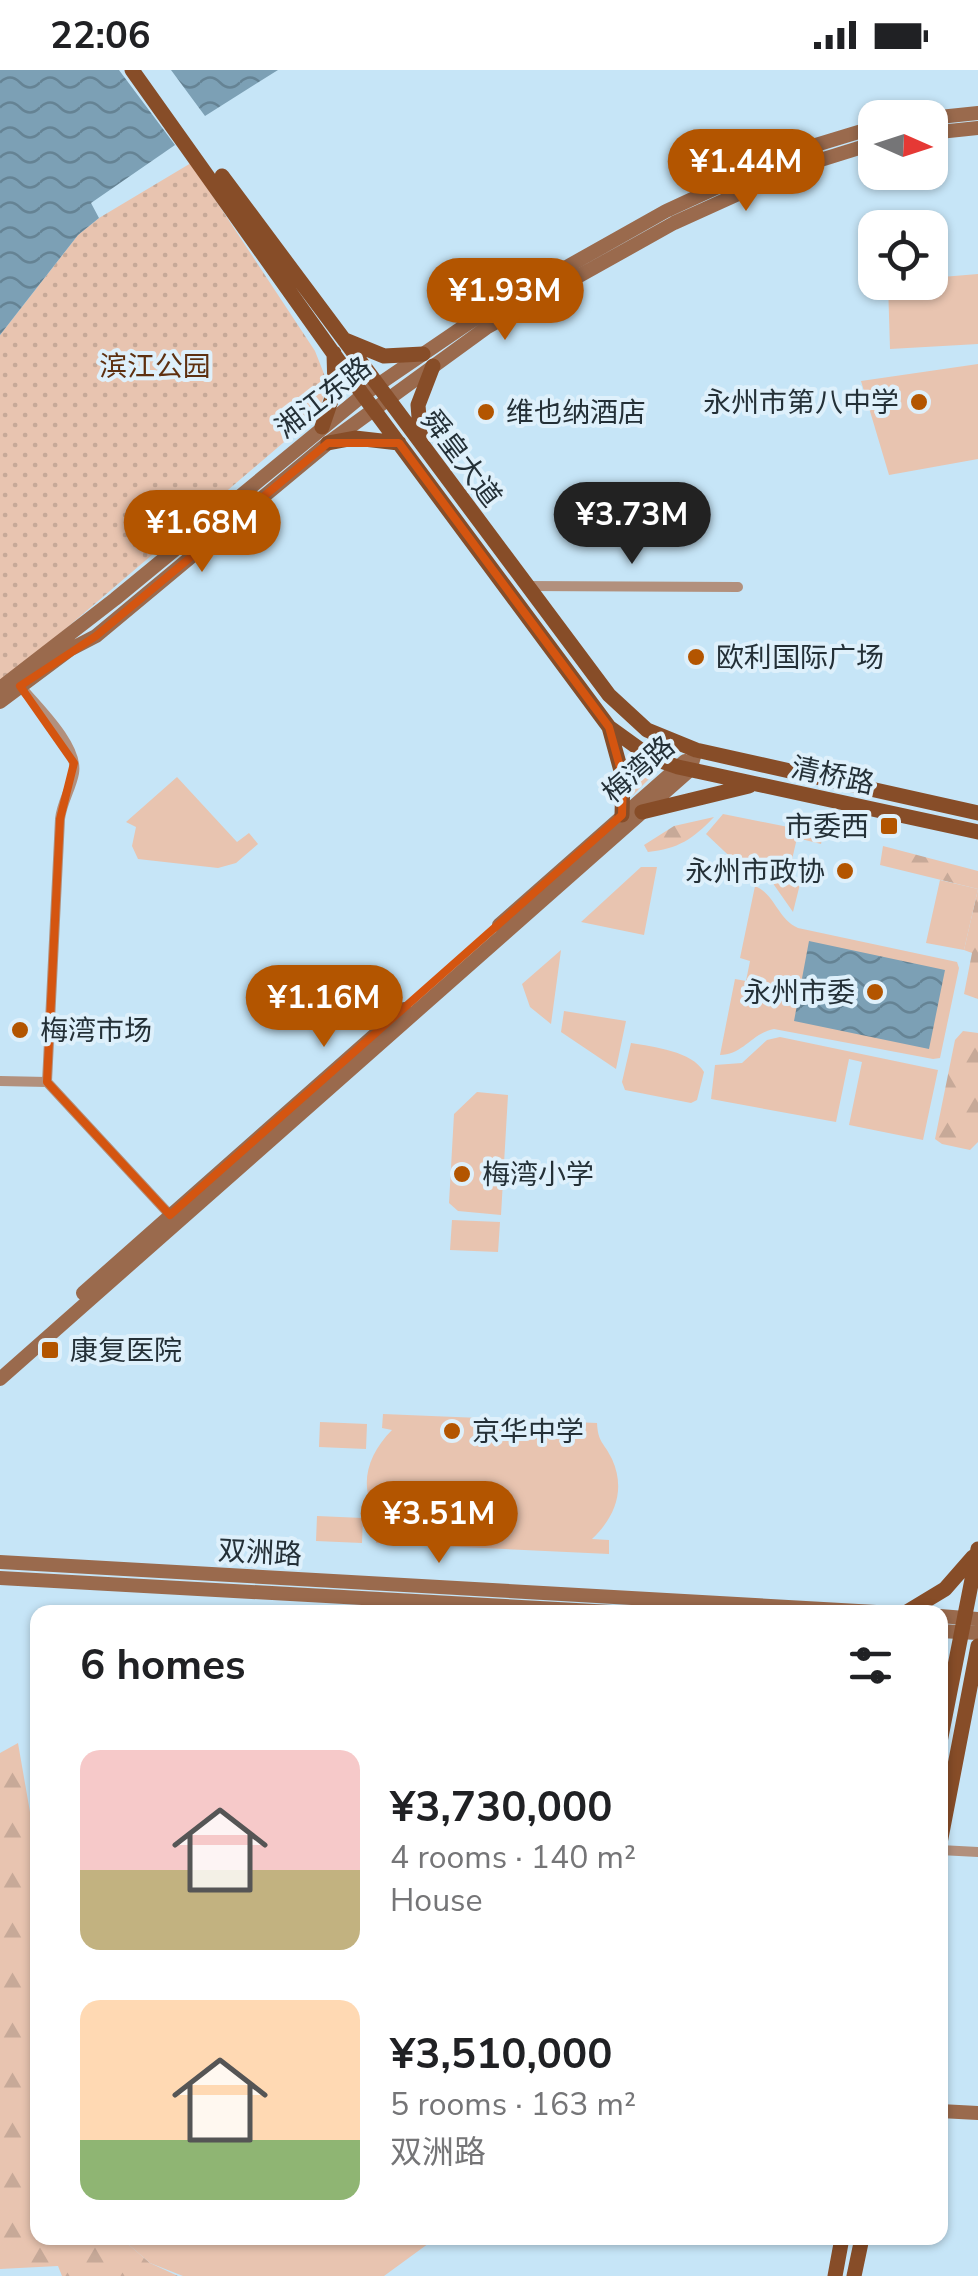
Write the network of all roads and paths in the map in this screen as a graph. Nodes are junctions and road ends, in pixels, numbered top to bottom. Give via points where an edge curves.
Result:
1 (132, 70) edge
2 (145, 70) edge
3 (978, 113) edge
4 (948, 116) edge
5 (978, 128) edge
6 (858, 132) edge
7 (948, 132) edge
8 (858, 148) edge
9 (210, 168) junction
10 (339, 344) junction
11 (428, 360) junction
12 (375, 397) junction
13 (325, 435) junction
14 (399, 443) junction
15 (422, 446) junction
16 (300, 455) junction
17 (526, 586) junction
18 (738, 587) dead end
19 (20, 686) junction
20 (0, 688) edge
21 (0, 702) edge
22 (609, 727) junction
23 (696, 750) junction
24 (684, 768) junction
25 (758, 784) junction
26 (632, 813) junction
27 (978, 813) edge
28 (978, 832) edge
29 (0, 1082) edge
30 (47, 1082) junction
31 (170, 1216) junction
32 (0, 1366) edge
33 (0, 1379) edge
34 (978, 1549) edge
35 (0, 1562) edge
36 (0, 1578) edge
37 (486, 1605) edge
38 (729, 1605) edge
39 (918, 1605) edge
40 (971, 1625) edge
41 (978, 1646) edge
42 (978, 1685) edge
43 (948, 1693) edge
44 (949, 1696) junction
45 (968, 1700) junction
46 (948, 1701) edge
47 (948, 1721) edge
48 (963, 1724) junction
49 (948, 1804) edge
50 (948, 1847) edge
51 (978, 1852) edge
52 (948, 2112) edge
53 (978, 2114) edge
54 (841, 2245) edge
55 (861, 2245) edge
56 (834, 2276) edge
57 (854, 2276) edge

1 - 9 main road
2 - 9 main road
3 - 4 main road
5 - 7 main road
6 - 11 main road, 湘江东路 via 796,151 666,212 476,318
8 - 11 main road, 湘江东路 via 798,167 674,223
9 - 10 main road, 舜皇大道
10 - 11 main road
10 - 12 main road, 舜皇大道
10 - 13 main road
11 - 12 main road, 湘江东路
11 - 15 main road via 418,405
12 - 13 main road, 湘江东路
12 - 14 main road, 舜皇大道
12 - 15 main road, 舜皇大道
13 - 14 main road
13 - 16 main road, 湘江东路
14 - 22 main road, 舜皇大道
15 - 17 main road, 舜皇大道
16 - 19 main road, 湘江东路 via 96,636
16 - 20 main road, 湘江东路
17 - 18 street
17 - 23 main road, 舜皇大道 via 627,714
19 - 21 main road, 湘江东路
19 - 30 street via 67,744 74,763 60,819
22 - 24 main road, 舜皇大道 via 652,758
22 - 26 main road
23 - 24 main road, 梅湾路
23 - 27 main road, 清桥路
24 - 25 main road, 清桥路
24 - 26 main road, 梅湾路
25 - 26 main road
25 - 28 main road, 清桥路
26 - 31 main road, 梅湾路
26 - 33 main road, 梅湾路
29 - 30 street
30 - 31 street
31 - 32 main road, 梅湾路
34 - 39 main road via 945,1589
34 - 40 main road
35 - 38 main road, 双洲路
36 - 37 main road, 双洲路
40 - 44 main road
41 - 45 main road
42 - 45 main road
43 - 44 main road
44 - 46 main road
45 - 48 main road
47 - 48 main road
48 - 49 main road
50 - 51 street
52 - 53 main road
54 - 56 main road
55 - 57 main road

